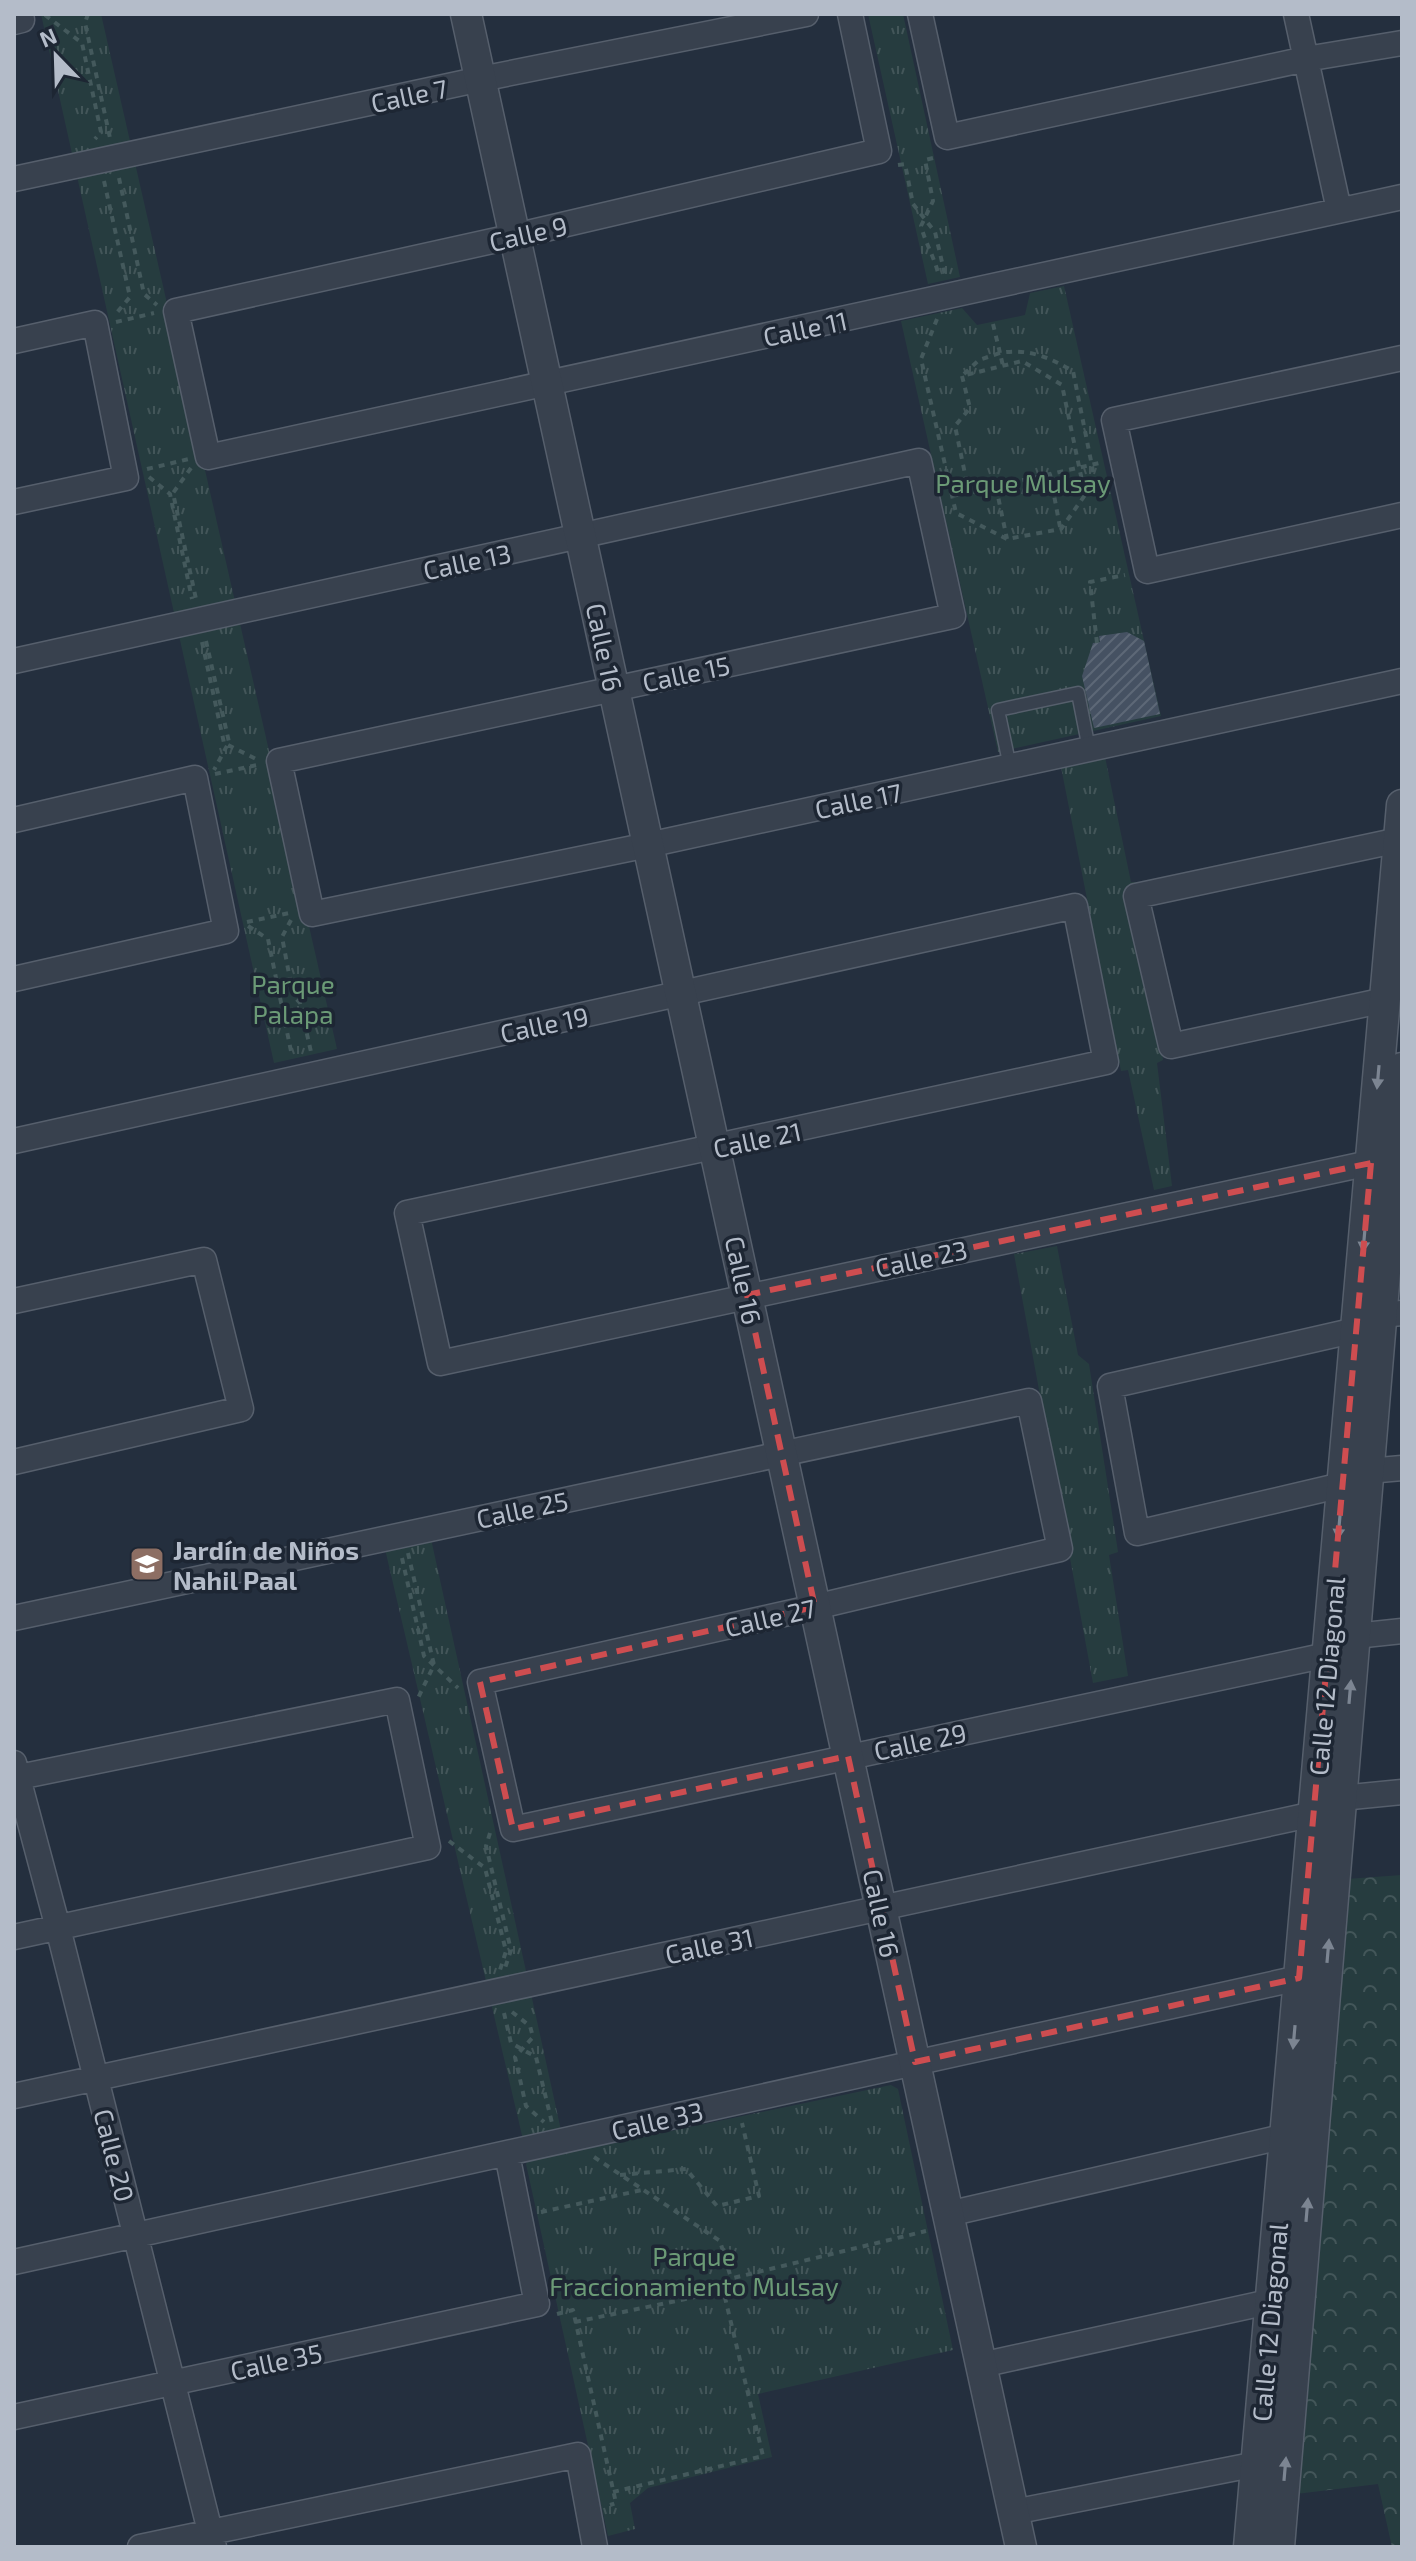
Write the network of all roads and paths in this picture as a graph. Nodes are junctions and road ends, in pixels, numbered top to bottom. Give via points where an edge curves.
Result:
1 (88, 14) edge
2 (466, 14) edge
3 (806, 14) edge
4 (850, 14) edge
5 (920, 14) edge
6 (1296, 14) edge
7 (25, 17) edge
8 (1402, 43) edge
9 (1306, 59) junction
10 (481, 79) junction
11 (94, 139) dead end
12 (111, 144) dead end
13 (889, 158) junction
14 (933, 158) dead end
15 (117, 172) dead end
16 (102, 175) dead end
17 (14, 179) edge
18 (1402, 197) edge
19 (1339, 210) junction
20 (925, 218) junction
21 (515, 236) junction
22 (144, 294) dead end
23 (170, 311) junction
24 (938, 317) dead end
25 (101, 323) junction
26 (993, 324) dead end
27 (14, 341) edge
28 (1000, 353) junction
29 (1402, 358) edge
30 (1003, 366) junction
31 (962, 376) junction
32 (547, 385) junction
33 (203, 457) junction
34 (1106, 462) dead end
35 (1091, 465) junction
36 (1079, 468) junction
37 (133, 474) junction
38 (1050, 474) junction
39 (996, 487) junction
40 (969, 493) junction
41 (1085, 495) junction
42 (952, 496) junction
43 (938, 499) dead end
44 (14, 502) edge
45 (1402, 515) edge
46 (1061, 529) junction
47 (581, 536) junction
48 (1007, 539) junction
49 (1138, 573) junction
50 (953, 616) joint
51 (201, 632) dead end
52 (1097, 643) dead end
53 (14, 661) edge
54 (1402, 681) edge
55 (614, 689) junction
56 (228, 745) junction
57 (1089, 749) junction
58 (271, 762) junction
59 (1010, 767) junction
60 (203, 776) junction
61 (1402, 805) edge
62 (14, 820) edge
63 (1399, 840) junction
64 (648, 845) junction
65 (304, 913) junction
66 (235, 927) junction
67 (14, 979) edge
68 (681, 994) junction
69 (1385, 1000) junction
70 (312, 1058) dead end
71 (1106, 1062) joint
72 (293, 1063) dead end
73 (1402, 1068) edge
74 (14, 1141) edge
75 (715, 1149) junction
76 (1389, 1159) edge
77 (747, 1295) junction
78 (14, 1301) edge
79 (1380, 1319) edge
80 (440, 1363) joint
81 (781, 1453) junction
82 (14, 1462) edge
83 (1402, 1468) edge
84 (1355, 1478) junction
85 (406, 1547) dead end
86 (400, 1548) dead end
87 (1060, 1549) joint
88 (815, 1607) junction
89 (14, 1618) edge
90 (1402, 1631) edge
91 (1355, 1636) junction
92 (1327, 1655) junction
93 (434, 1665) junction
94 (471, 1686) junction
95 (406, 1703) junction
96 (848, 1756) junction
97 (15, 1773) edge
98 (1402, 1792) edge
99 (1341, 1798) junction
100 (1314, 1814) junction
101 (502, 1828) junction
102 (436, 1842) junction
103 (881, 1907) junction
104 (58, 1928) junction
105 (14, 1937) edge
106 (1299, 1978) junction
107 (502, 2004) dead end
108 (509, 2009) dead end
109 (522, 2049) junction
110 (915, 2062) junction
111 (96, 2078) junction
112 (14, 2096) edge
113 (740, 2112) dead end
114 (1286, 2136) junction
115 (507, 2154) junction
116 (589, 2154) dead end
117 (620, 2175) junction
118 (643, 2190) junction
119 (534, 2213) dead end
120 (941, 2222) junction
121 (136, 2236) junction
122 (14, 2262) edge
123 (731, 2278) junction
124 (724, 2291) junction
125 (1285, 2299) junction
126 (547, 2309) junction
127 (575, 2322) junction
128 (981, 2365) junction
129 (173, 2384) junction
130 (14, 2417) edge
131 (1257, 2464) junction
132 (613, 2492) junction
133 (600, 2507) dead end
134 (1013, 2512) junction
135 (212, 2539) edge
136 (140, 2547) edge
137 (595, 2547) edge
138 (1021, 2547) edge
139 (1249, 2547) edge
140 (1279, 2547) edge

1 - 12 path via 85,23
2 - 10 street, Calle 16
3 - 10 street, Calle 7
4 - 13 street
5 - 9 street via 947,137
6 - 9 street
7 - 11 path via 82,43 101,132
8 - 9 street
9 - 19 street
10 - 17 street, Calle 7
10 - 21 street, Calle 16
13 - 20 path via 905,164 913,204
13 - 21 street, Calle 9
14 - 20 path via 925,160 933,201
15 - 22 path
16 - 25 path via 130,297
18 - 19 street, Calle 11
19 - 32 street, Calle 11
20 - 20 path via 921,226 927,251 944,286 935,232
21 - 23 street, Calle 9
21 - 32 street, Calle 16
23 - 25 path
23 - 33 street
24 - 42 path via 921,359
25 - 27 street
25 - 37 street
26 - 28 path
28 - 30 path
28 - 31 path via 979,360
28 - 35 path via 1017,350 1047,356 1073,371
29 - 49 street via 1114,420
30 - 31 path
30 - 36 path via 1022,361 1062,385
31 - 40 path via 970,408 955,426
32 - 33 street, Calle 11
32 - 47 street, Calle 16
33 - 37 path
33 - 37 path via 173,493 196,606 170,494
34 - 35 path
35 - 36 path
35 - 41 path via 1095,481
36 - 38 path
36 - 41 path
37 - 44 street
38 - 39 path
38 - 46 path
39 - 40 path
39 - 48 path
40 - 42 path
41 - 46 path
42 - 43 path
42 - 48 path via 956,513
45 - 49 street
46 - 48 path
47 - 50 street, Calle 13 via 919,461
47 - 53 street, Calle 13
47 - 55 street, Calle 16
49 - 52 path via 1090,582
50 - 55 street, Calle 15
51 - 56 path
54 - 57 street, Calle 17
55 - 58 street, Calle 15
55 - 64 street, Calle 16
56 - 58 path
56 - 60 path
57 - 59 street, Calle 17
57 - 59 lane via 1078,693 998,710
58 - 60 path
58 - 65 street
59 - 64 street, Calle 17
60 - 62 street
60 - 66 street
61 - 63 street, Calle 12 Diagonal
63 - 69 street, Calle 12 Diagonal
63 - 69 street via 1136,896 1171,1046
64 - 65 street, Calle 17
64 - 68 street, Calle 16
65 - 66 path
65 - 70 path via 282,937
66 - 67 street
66 - 72 path via 268,939
68 - 71 street, Calle 19 via 1075,906
68 - 74 street, Calle 19
68 - 75 street, Calle 16
69 -> 76 street, Calle 12 Diagonal
71 - 75 street, Calle 21
73 - 76 street, Calle 12 Diagonal
75 - 77 street, Calle 16
75 - 80 street, Calle 21 via 407,1213
76 - 77 street, Calle 23
76 - 79 street, Calle 12 Diagonal
77 - 80 street, Calle 23
77 - 81 street, Calle 16
78 - 82 street via 204,1260 241,1409
79 - 84 street, Calle 12 Diagonal
79 - 84 street via 1110,1386 1137,1533
81 - 87 street, Calle 25 via 1029,1401
81 - 88 street, Calle 16
81 - 89 street, Calle 25
83 - 84 street
84 - 91 street, Calle 12 Diagonal
84 -> 92 street, Calle 12 Diagonal
85 - 93 path
86 - 93 path via 424,1656
87 - 88 street, Calle 27
88 - 94 street, Calle 27
88 - 96 street, Calle 16
90 - 91 street
99 -> 91 street, Calle 12 Diagonal
92 - 96 street, Calle 29
92 - 100 street, Calle 12 Diagonal
93 - 94 path
93 - 95 path
94 - 101 street
95 - 97 street
95 - 102 street
96 - 101 street, Calle 29
96 - 103 street, Calle 16
97 - 104 street, Calle 20
98 - 99 street, Calle 31
99 - 100 street, Calle 31
125 -> 99 street, Calle 12 Diagonal
100 - 103 street, Calle 31
100 - 106 street, Calle 12 Diagonal
101 - 102 path via 486,1846 511,1950 499,1980 506,1951 485,1868
102 - 104 street
103 - 110 street, Calle 16
103 - 111 street, Calle 31
104 - 105 street
104 - 111 street, Calle 20
106 - 110 street, Calle 33
106 -> 114 street, Calle 12 Diagonal
107 - 109 path via 511,2043
108 - 109 path via 530,2026 533,2037
109 - 109 path via 515,2057 526,2106 550,2126 536,2057
110 - 115 street, Calle 33
110 - 120 street, Calle 16
111 - 112 street, Calle 31
111 - 121 street, Calle 20
113 - 117 path via 759,2196 717,2206 686,2169
114 - 120 street
114 - 125 street, Calle 12 Diagonal
115 - 121 street, Calle 33
115 - 126 street
116 - 117 path
117 - 118 path
118 - 119 path
118 - 123 path via 720,2241
120 - 123 path
120 - 128 street, Calle 16
121 - 122 street, Calle 33
121 - 129 street, Calle 20
123 - 124 path via 721,2281
124 - 127 path
124 - 132 path via 763,2456
125 - 128 street
125 - 131 street, Calle 12 Diagonal
140 -> 125 street, Calle 12 Diagonal
126 - 127 path via 573,2310
126 - 129 street, Calle 35
127 - 132 path
128 - 134 street, Calle 16
129 - 130 street, Calle 35
129 - 135 street, Calle 20
131 - 134 street
131 - 139 street, Calle 12 Diagonal
132 - 133 path via 616,2503
134 - 138 street, Calle 16
135 - 136 street
135 - 137 street via 578,2455

